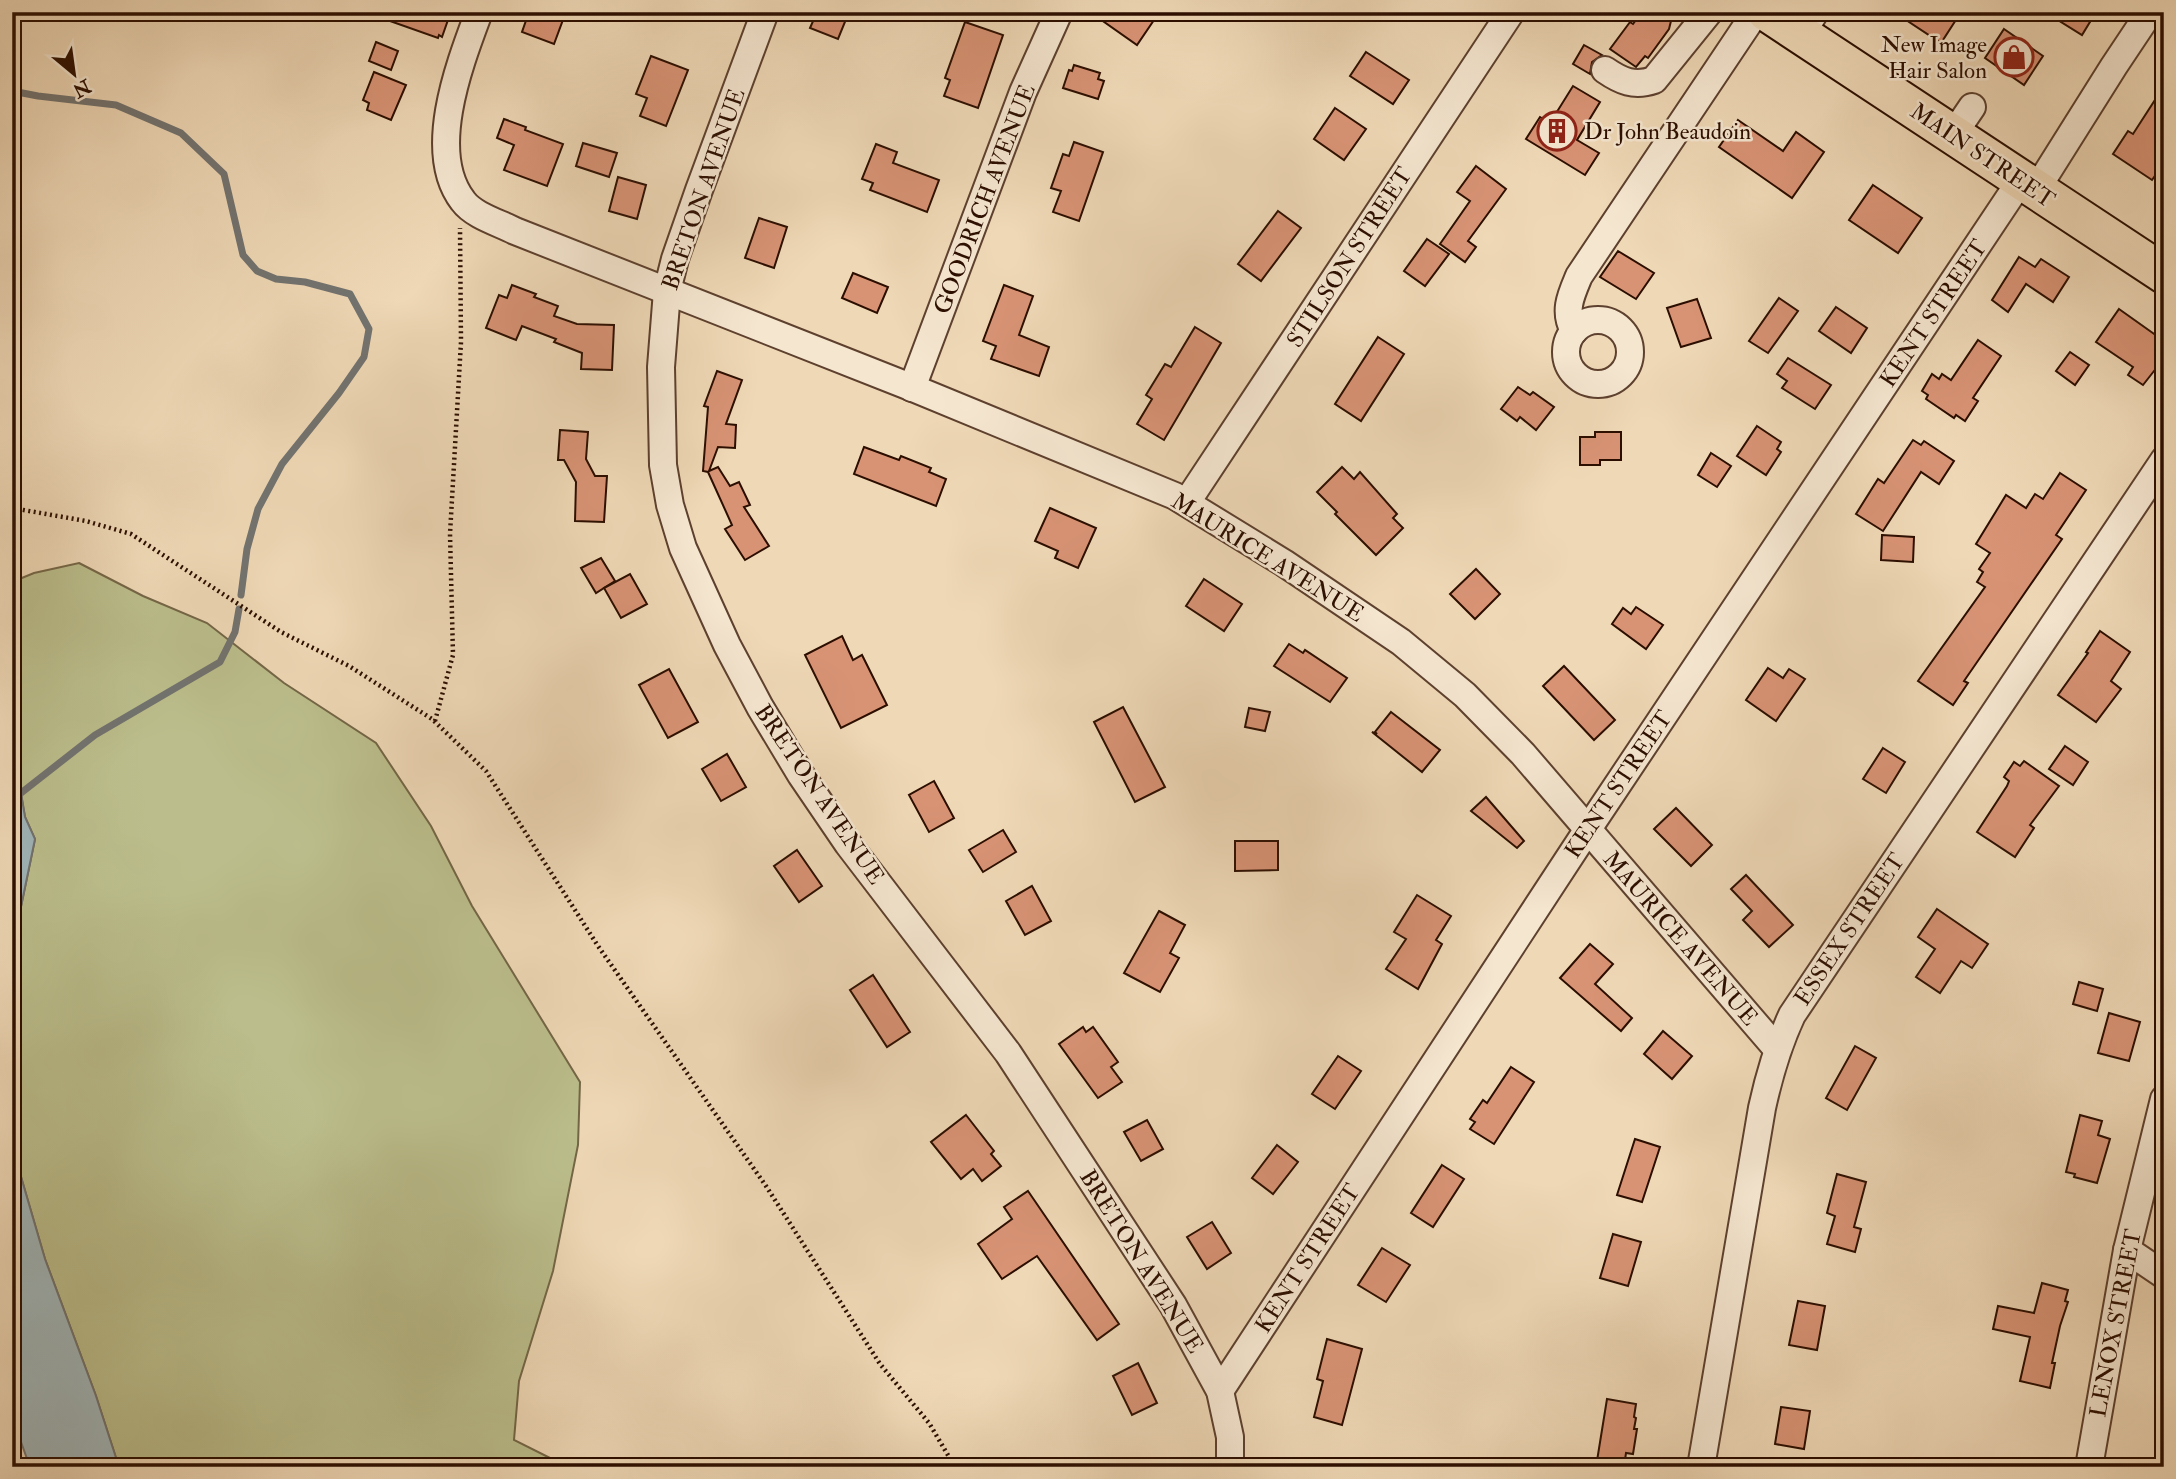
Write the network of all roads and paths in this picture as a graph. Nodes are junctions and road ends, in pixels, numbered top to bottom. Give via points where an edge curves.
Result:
1 (479, 12) edge
2 (765, 12) edge
3 (1059, 12) edge
4 (1709, 12) edge
5 (1756, 12) edge
6 (1767, 12) edge
7 (2150, 12) edge
8 (1808, 23) edge
9 (1508, 26) edge
10 (1605, 70) dead end
11 (2029, 185) junction
12 (463, 201) junction
13 (2164, 274) edge
14 (667, 291) junction
15 (1574, 331) dead end
16 (912, 388) junction
17 (2164, 460) edge
18 (1187, 502) junction
19 (12, 508) edge
20 (435, 721) junction
21 (1588, 829) junction
22 (1777, 1049) junction
23 (2164, 1099) edge
24 (2127, 1250) junction
25 (2164, 1275) edge
26 (1220, 1391) junction
27 (954, 1466) edge
28 (1230, 1467) edge
29 (1701, 1467) edge
30 (2089, 1467) edge

1 - 12 street via 461,62 446,134 452,178
2 - 14 street, BRETON AVENUE via 690,214
3 - 16 street, GOODRICH AVENUE via 1023,92
4 - 10 street via 1654,80 1632,83
5 - 15 street via 1695,117 1579,276 1567,314
6 - 8 highway, MAIN STREET
7 - 11 street, KENT STREET via 2061,132
8 - 11 highway, MAIN STREET via 1963,121
9 - 18 street, STILSON STREET
11 - 13 highway, MAIN STREET
11 - 21 street, KENT STREET
12 - 14 street, MAURICE AVENUE via 515,231
12 - 20 path via 458,236 461,342 450,534 453,655
14 - 16 street, MAURICE AVENUE
14 - 26 street, BRETON AVENUE via 661,367 663,465 683,548 727,645 801,775 848,844 1008,1053 1173,1305
16 - 18 street, MAURICE AVENUE
17 - 22 street, ESSEX STREET via 1792,1015
18 - 21 street, MAURICE AVENUE via 1401,642 1455,686
19 - 20 path via 131,534 281,632 349,666
20 - 27 path via 486,771 606,958 766,1186 880,1364 929,1423
21 - 22 street, MAURICE AVENUE
21 - 26 street, KENT STREET
22 - 29 street, ESSEX STREET via 1762,1108
23 - 24 street, LENOX STREET
24 - 25 street
24 - 30 street, LENOX STREET
26 - 28 street, BRETON AVENUE via 1230,1437

